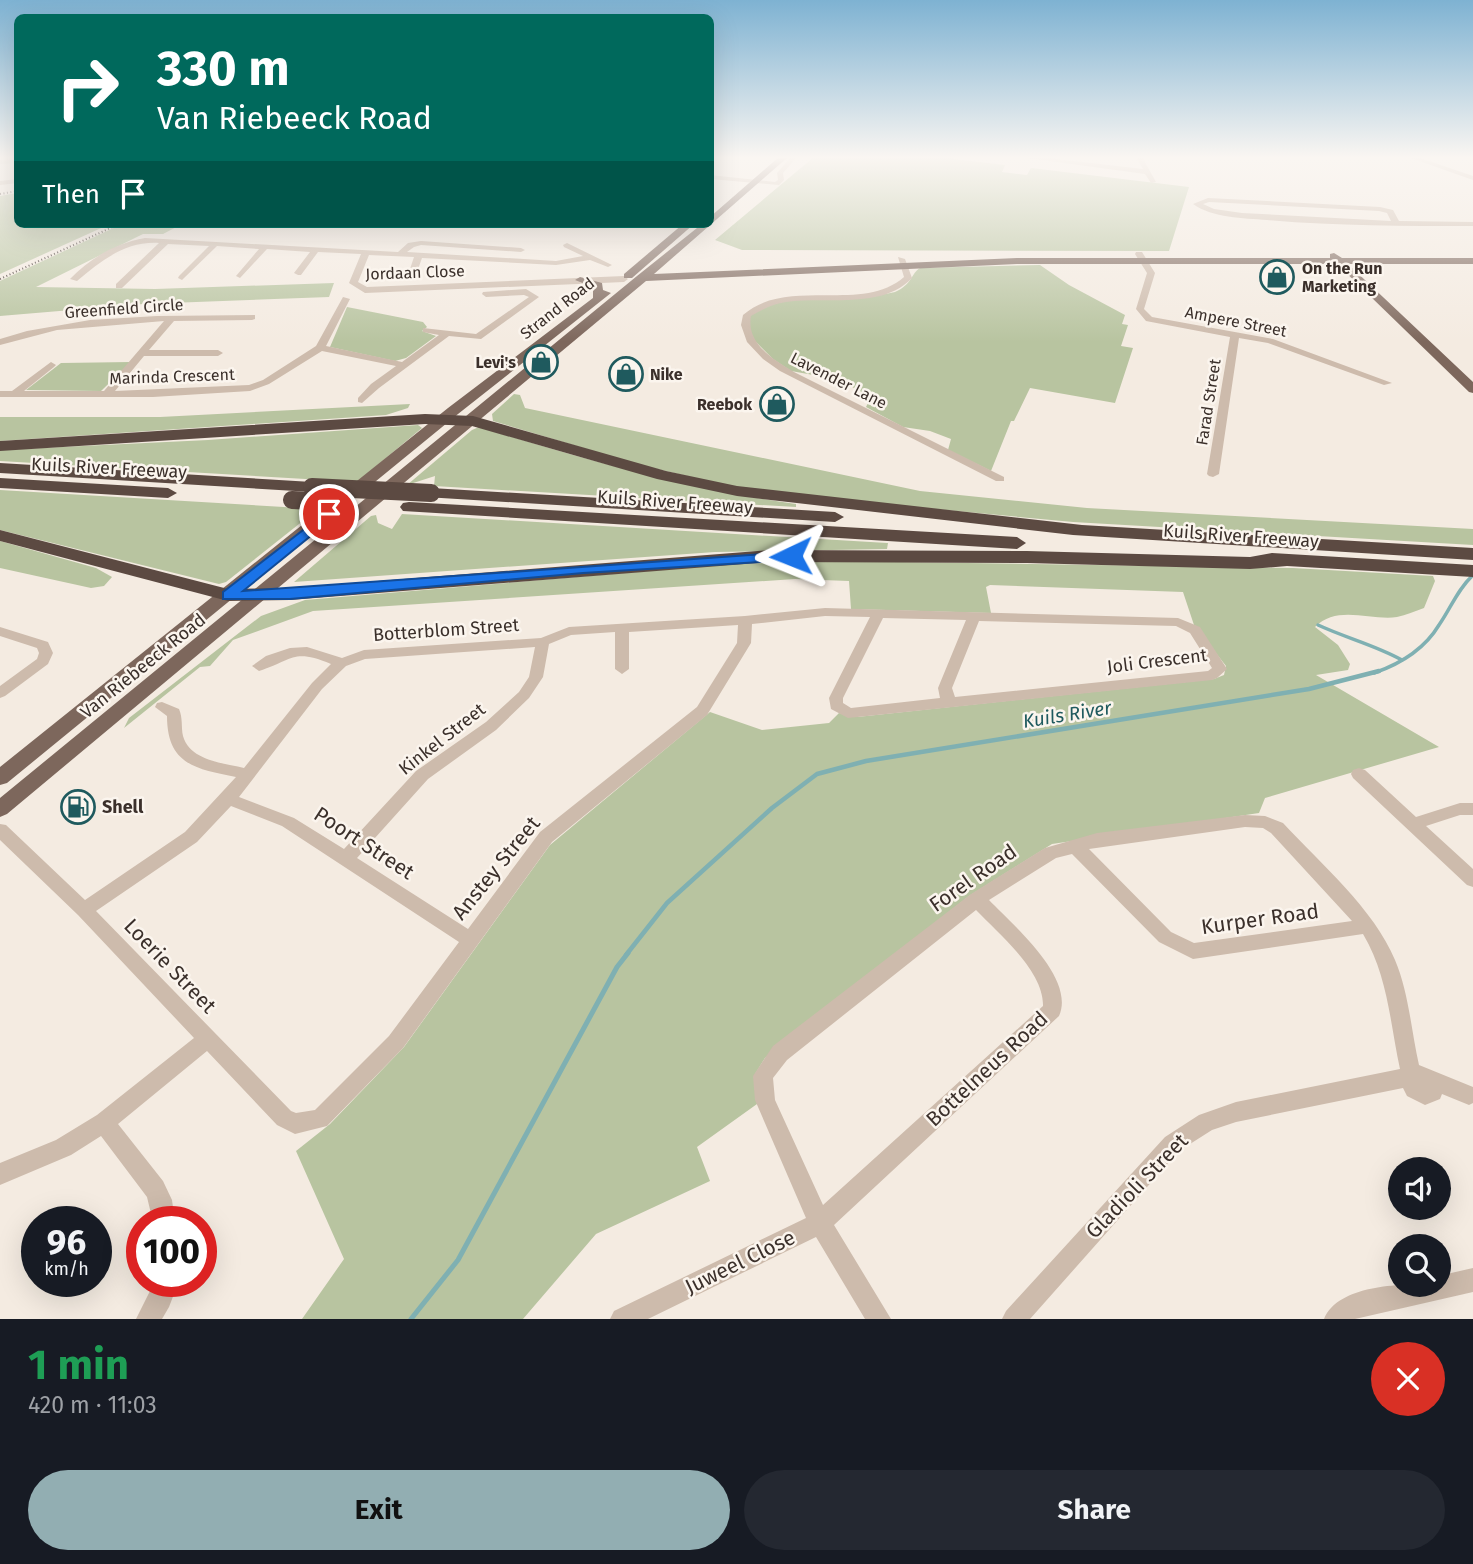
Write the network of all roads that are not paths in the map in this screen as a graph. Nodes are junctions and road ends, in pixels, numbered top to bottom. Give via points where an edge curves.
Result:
1 (1311, 219) edge
2 (1394, 219) edge
3 (1396, 223) junction
4 (1473, 225) edge
5 (686, 228) edge
6 (702, 228) edge
7 (166, 241) junction
8 (215, 244) junction
9 (567, 245) dead end
10 (266, 246) junction
11 (316, 249) junction
12 (521, 250) dead end
13 (366, 252) junction
14 (400, 254) junction
15 (419, 255) junction
16 (1473, 255) edge
17 (591, 257) junction
18 (1141, 257) junction
19 (1340, 257) junction
20 (469, 258) junction
21 (1102, 260) junction
22 (1187, 260) junction
23 (1273, 260) junction
24 (1473, 261) edge
25 (902, 262) junction
26 (608, 265) dead end
27 (467, 270) dead end
28 (298, 273) dead end
29 (412, 275) dead end
30 (240, 276) dead end
31 (636, 276) junction
32 (1151, 277) junction
33 (182, 278) dead end
34 (74, 279) dead end
35 (580, 280) junction
36 (514, 283) junction
37 (119, 286) dead end
38 (1380, 296) junction
39 (420, 298) dead end
40 (346, 299) dead end
41 (598, 299) junction
42 (252, 317) dead end
43 (170, 320) junction
44 (426, 330) dead end
45 (446, 334) junction
46 (1235, 335) junction
47 (0, 342) edge
48 (320, 348) junction
49 (143, 353) junction
50 (218, 353) dead end
51 (51, 365) dead end
52 (403, 365) junction
53 (1473, 375) edge
54 (1387, 383) dead end
55 (1473, 389) edge
56 (0, 394) edge
57 (14, 394) junction
58 (106, 395) junction
59 (362, 401) dead end
60 (444, 419) junction
61 (472, 421) junction
62 (0, 446) edge
63 (0, 468) edge
64 (1213, 474) dead end
65 (1000, 479) dead end
66 (0, 484) edge
67 (1086, 531) junction
68 (0, 535) edge
69 (1471, 559) edge
70 (1287, 561) junction
71 (228, 595) junction
72 (262, 596) junction
73 (879, 613) junction
74 (974, 616) junction
75 (745, 620) junction
76 (622, 628) junction
77 (0, 631) edge
78 (543, 642) junction
79 (341, 663) junction
80 (259, 666) dead end
81 (622, 669) dead end
82 (0, 693) edge
83 (949, 703) junction
84 (162, 707) dead end
85 (246, 774) junction
86 (1359, 774) dead end
87 (0, 778) edge
88 (228, 799) junction
89 (0, 809) edge
90 (1473, 809) edge
91 (1414, 824) junction
92 (0, 830) edge
93 (1074, 845) junction
94 (346, 858) junction
95 (1473, 880) edge
96 (977, 899) junction
97 (84, 910) junction
98 (1368, 926) junction
99 (469, 939) junction
100 (208, 1038) junction
101 (1420, 1081) junction
102 (1471, 1095) edge
103 (104, 1122) junction
104 (310, 1123) joint
105 (0, 1174) edge
106 (162, 1206) edge
107 (820, 1223) junction
108 (1473, 1280) edge
109 (163, 1297) edge
110 (148, 1319) edge
111 (622, 1319) edge
112 (878, 1319) edge
113 (1014, 1319) edge
114 (1336, 1319) edge

1 - 3 street
2 - 3 street
3 - 4 street
5 - 31 main road, Strand Road
6 - 31 main road, Strand Road
7 - 8 street
7 - 34 street via 128,244
7 - 37 street
8 - 10 street
8 - 33 street
9 - 17 street
10 - 11 street
10 - 30 street
11 - 13 street
11 - 28 street
12 - 14 street via 421,243
13 - 14 street
13 - 36 street, Jordaan Close via 353,284 360,289
14 - 15 street
15 - 20 street
15 - 29 street
16 - 19 main road
17 - 20 street via 556,263
17 - 26 street
18 - 19 main road
18 - 21 main road
18 - 22 main road
18 - 25 main road
18 - 32 street
19 - 23 main road
19 - 24 main road
19 - 38 main road
20 - 27 street
21 - 25 main road
21 - 32 main road via 1139,265
22 - 23 main road
22 - 32 main road via 1159,263
23 - 38 main road via 1329,266
24 - 38 main road via 1373,265 1368,271
25 - 31 main road
25 - 65 street, Lavender Lane via 907,280 887,292 788,299 760,306 747,315 748,336 768,360 791,374
31 - 35 street, Jordaan Close
31 - 36 street, Jordaan Close
31 - 41 main road, Strand Road
31 - 61 main road, Strand Road
32 - 46 street, Ampere Street via 1140,309 1145,317
35 - 36 street, Jordaan Close
35 - 41 main road via 598,285
38 - 53 main road
38 - 55 main road
39 - 45 street via 522,292 535,296 481,336
40 - 48 street, Marinda Crescent
41 - 60 main road, Strand Road
42 - 43 street, Greenfield Circle
43 - 47 street, Greenfield Circle via 42,329
43 - 49 street
44 - 45 street
45 - 52 street
46 - 54 street, Ampere Street via 1283,344
46 - 64 street, Farad Street
48 - 52 street
48 - 58 street, Marinda Crescent via 250,388
49 - 50 street
49 - 58 street
51 - 57 street
52 - 59 street
56 - 57 street, Marinda Crescent
57 - 58 street, Marinda Crescent
60 - 61 highway
60 - 62 highway
60 - 71 main road, Van Riebeeck Road
61 - 67 highway via 737,491
61 - 72 main road, Van Riebeeck Road
63 - 67 highway, Kuils River Freeway, bridge
66 - 70 highway, Kuils River Freeway, bridge
67 - 69 highway, Kuils River Freeway
68 - 71 highway
69 - 70 highway, Kuils River Freeway via 1439,568
70 - 72 highway via 769,556
71 - 72 highway
71 - 87 main road, Van Riebeeck Road
72 - 89 main road, Van Riebeeck Road
73 - 74 street, Joli Crescent
73 - 75 street, Joli Crescent via 811,613
73 - 83 street, Joli Crescent via 836,705 855,713
74 - 83 street via 945,688
74 - 83 street, Joli Crescent via 1178,622 1195,630 1220,668 1212,675
75 - 76 street, Botterblom Street
75 - 99 street, Anstey Street via 744,643 702,711 547,837
76 - 78 street, Botterblom Street via 569,631
76 - 81 street
77 - 82 street via 43,645 46,653 43,661
78 - 79 street, Botterblom Street via 374,654
78 - 94 street, Kinkel Street via 536,677 524,695 491,726 416,780
79 - 80 street via 286,645
79 - 85 street, Botterblom Street
84 - 85 street via 174,713 177,741 188,755
85 - 88 street, Botterblom Street
86 - 91 street
88 - 94 street, Poort Street via 288,822
88 - 97 street, Botterblom Street via 183,845
90 - 91 street
91 - 95 street
92 - 97 street, Loerie Street
93 - 96 street, Forel Road via 1041,858
93 - 98 street, Kurper Road via 1165,937 1193,951
93 - 98 street, Forel Road via 1233,822 1265,822 1282,832
94 - 99 street, Poort Street
96 - 107 street, Forel Road via 780,1053 763,1076 765,1100
96 - 107 street, Bottelneus Road via 1048,979 1055,996 1052,1010
97 - 100 street, Loerie Street
98 - 101 street, Forel Road via 1391,967
99 - 104 street, Anstey Street via 396,1042 328,1112
100 - 103 street
100 - 104 street, Loerie Street via 284,1118 295,1124
101 - 102 street, Gladioli Street
101 - 113 street, Gladioli Street via 1236,1112 1188,1132 1172,1144
103 - 105 street via 63,1149
103 - 106 street via 155,1189
107 - 111 street, Juweel Close
107 - 112 street, Forel Road
108 - 114 street via 1352,1306
109 - 110 street

